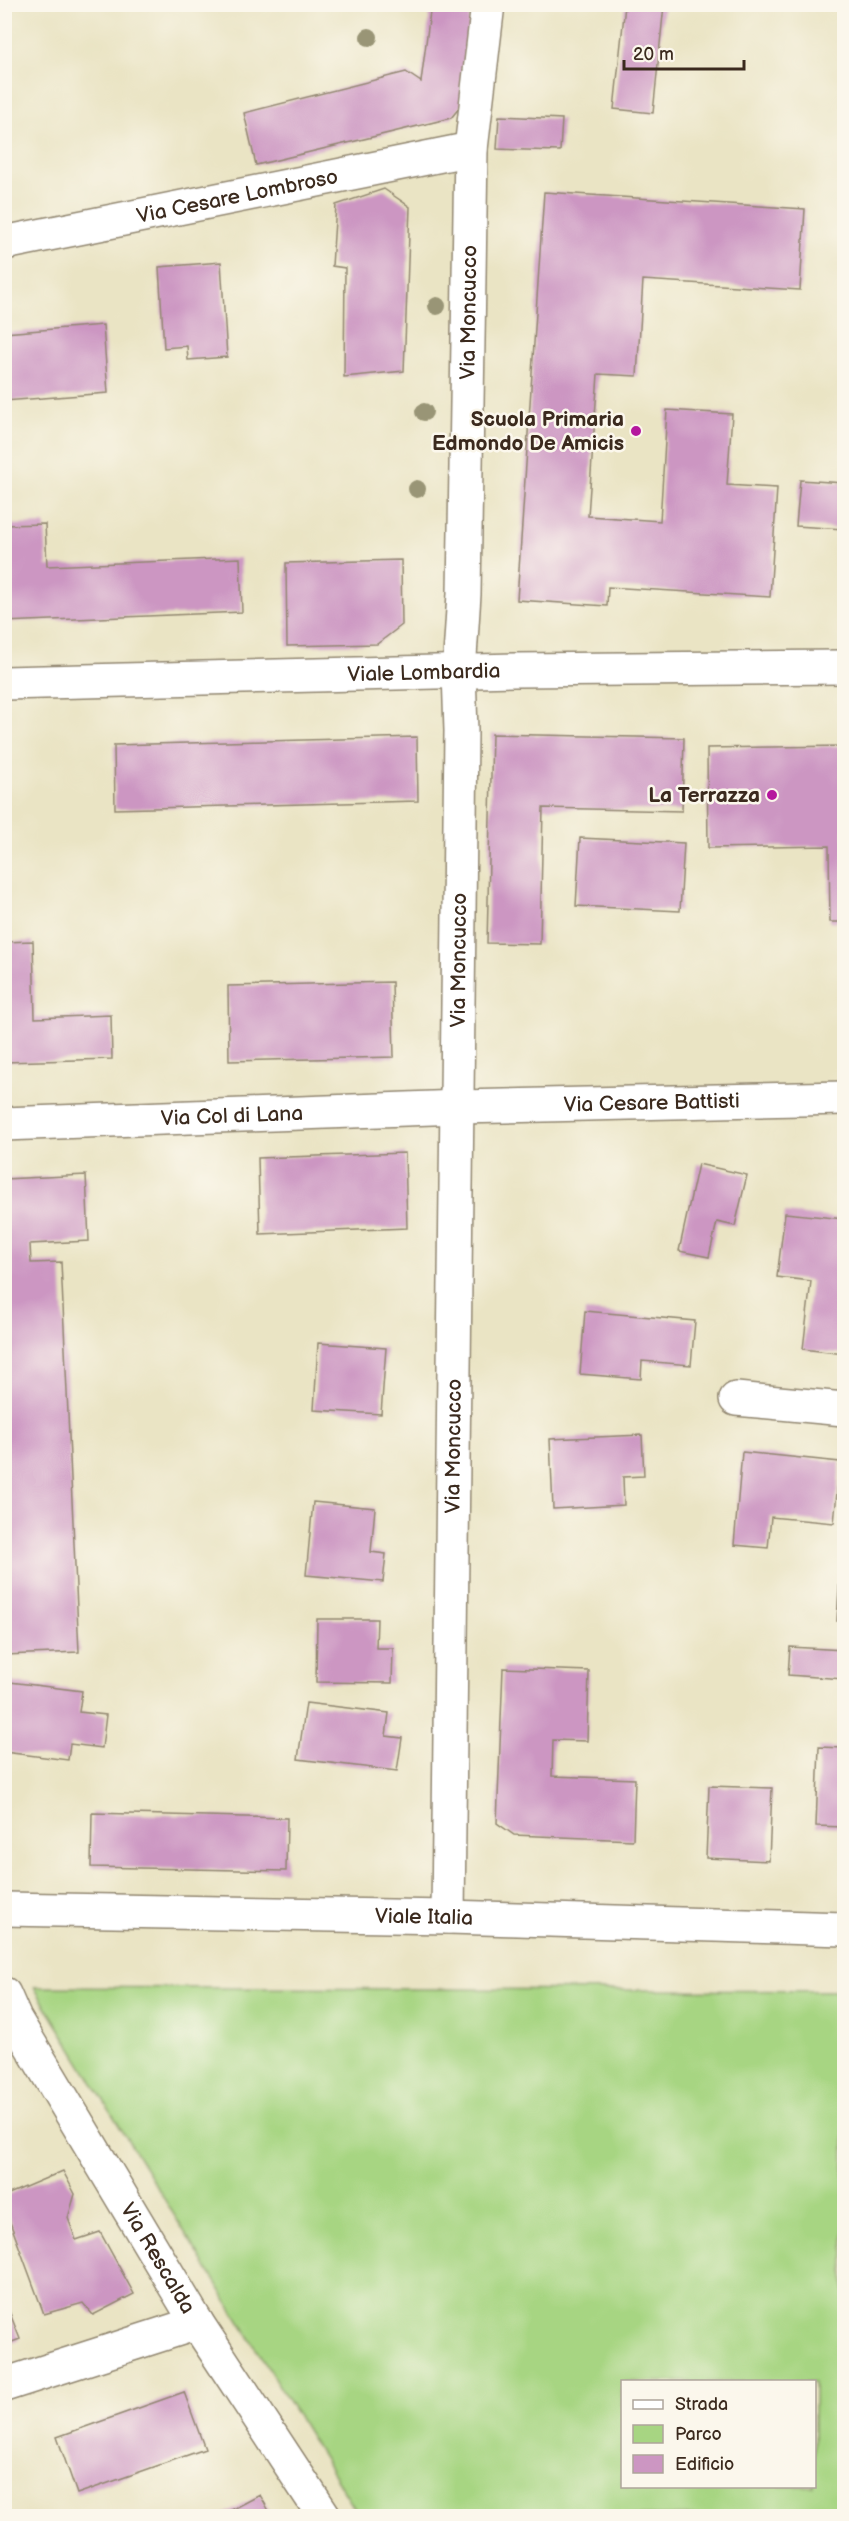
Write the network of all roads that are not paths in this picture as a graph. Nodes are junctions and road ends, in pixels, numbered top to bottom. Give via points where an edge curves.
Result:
1 (488, 4) edge
2 (471, 150) junction
3 (4, 243) edge
4 (844, 668) edge
5 (459, 672) junction
6 (4, 684) edge
7 (844, 1098) edge
8 (459, 1107) junction
9 (4, 1124) edge
10 (736, 1398) dead end
11 (844, 1408) edge
12 (4, 1909) edge
13 (448, 1917) junction
14 (844, 1929) edge
15 (4, 1994) edge
16 (197, 2323) junction
17 (4, 2385) edge
18 (324, 2517) edge

1 - 2 street, Via Moncucco
2 - 3 street, Via Cesare Lombroso
2 - 5 street, Via Moncucco via 464,594
4 - 5 street, Viale Lombardia
5 - 6 street, Viale Lombardia
5 - 8 street, Via Moncucco
7 - 8 street, Via Cesare Battisti
8 - 9 street, Via Col di Lana
8 - 13 street, Via Moncucco
10 - 11 street
12 - 13 street, Viale Italia
13 - 14 street, Viale Italia
15 - 16 street, Via Rescalda via 15,2019
16 - 17 street
16 - 18 street, Via Rescalda

